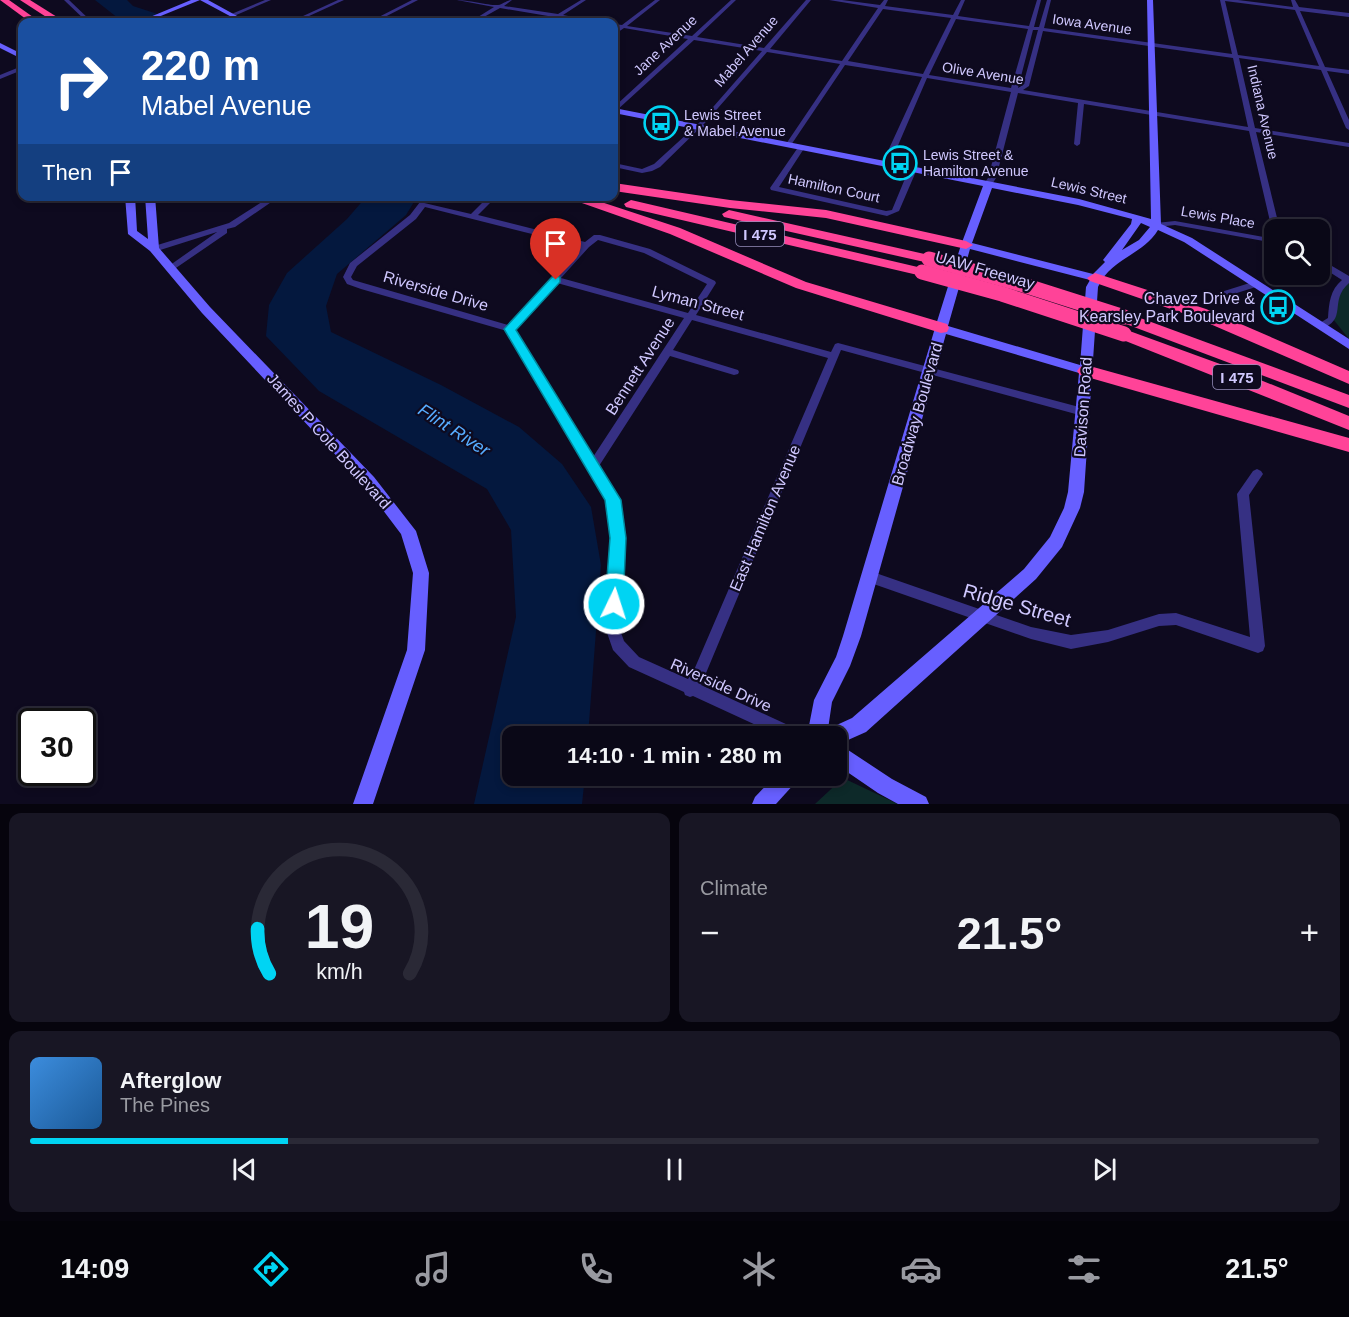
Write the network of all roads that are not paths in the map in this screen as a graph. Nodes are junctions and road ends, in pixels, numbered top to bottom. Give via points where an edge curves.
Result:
1 (3, 0) edge
2 (24, 0) edge
3 (66, 0) edge
4 (197, 0) edge
5 (203, 0) edge
6 (268, 0) edge
7 (342, 0) edge
8 (416, 0) edge
9 (459, 0) edge
10 (510, 0) edge
11 (584, 0) edge
12 (658, 0) edge
13 (734, 0) edge
14 (809, 0) edge
15 (831, 0) edge
16 (886, 0) edge
17 (963, 0) edge
18 (1039, 0) edge
19 (1049, 0) edge
20 (1150, 0) edge
21 (1224, 0) edge
22 (1293, 0) edge
23 (499, 7) junction
24 (881, 7) junction
25 (1297, 8) junction
26 (232, 15) junction
27 (1349, 15) edge
28 (558, 16) junction
29 (954, 17) junction
30 (29, 18) edge
31 (53, 18) edge
32 (86, 18) edge
33 (152, 18) edge
34 (238, 18) edge
35 (302, 18) edge
36 (380, 18) edge
37 (479, 18) edge
38 (555, 18) edge
39 (571, 18) edge
40 (618, 26) edge
41 (622, 27) junction
42 (1031, 28) junction
43 (1041, 29) junction
44 (618, 30) edge
45 (1, 36) edge
46 (691, 38) junction
47 (15, 43) dead end
48 (0, 45) edge
49 (1151, 45) junction
50 (764, 50) junction
51 (18, 55) edge
52 (1023, 57) junction
53 (1236, 57) junction
54 (1034, 59) junction
55 (842, 63) junction
56 (1324, 69) junction
57 (18, 70) edge
58 (1349, 72) edge
59 (18, 75) edge
60 (925, 76) junction
61 (0, 77) edge
62 (1016, 91) junction
63 (1082, 101) junction
64 (618, 106) edge
65 (618, 111) edge
66 (1152, 113) junction
67 (697, 126) junction
68 (1349, 128) edge
69 (1253, 129) junction
70 (789, 144) junction
71 (1077, 144) dead end
72 (1349, 145) edge
73 (801, 147) junction
74 (886, 164) junction
75 (618, 166) edge
76 (913, 169) junction
77 (988, 184) junction
78 (618, 188) edge
79 (618, 188) edge
80 (618, 200) edge
81 (130, 201) edge
82 (150, 201) edge
83 (269, 201) edge
84 (489, 201) edge
85 (583, 201) edge
86 (472, 217) junction
87 (1137, 217) junction
88 (1273, 219) edge
89 (232, 225) junction
90 (1156, 225) junction
91 (1264, 239) edge
92 (966, 244) junction
93 (586, 245) junction
94 (154, 249) junction
95 (1106, 265) junction
96 (926, 266) junction
97 (170, 268) junction
98 (1330, 268) edge
99 (1095, 278) junction
100 (1348, 279) edge
101 (556, 280) junction
102 (1256, 284) junction
103 (1221, 295) dead end
104 (690, 316) junction
105 (1124, 326) junction
106 (1320, 326) junction
107 (941, 328) junction
108 (510, 329) junction
109 (1349, 345) edge
110 (835, 351) junction
111 (668, 352) junction
112 (928, 371) junction
113 (1086, 371) junction
114 (734, 372) dead end
115 (1349, 378) edge
116 (1349, 402) edge
117 (1083, 412) junction
118 (1349, 423) edge
119 (1349, 445) edge
120 (593, 466) junction
121 (1257, 474) dead end
122 (870, 577) junction
123 (980, 617) junction
124 (690, 690) junction
125 (773, 726) edge
126 (819, 726) edge
127 (847, 730) edge
128 (847, 760) edge
129 (779, 786) edge
130 (363, 804) edge
131 (762, 804) edge
132 (919, 804) edge

1 - 30 highway
2 - 31 highway
3 - 32 street
4 - 33 main road
5 - 26 main road
6 - 26 street
7 - 35 street
8 - 36 street
9 - 23 street
10 - 23 street
11 - 28 street
12 - 41 street
13 - 46 street, Jane Avenue
14 - 50 street, Mabel Avenue
15 - 24 street, Iowa Avenue
16 - 24 street
17 - 29 street
18 - 42 street, Broadway Boulevard
19 - 43 street, Broadway Boulevard
20 - 49 main road
21 - 25 street
21 - 53 street, Indiana Avenue
22 - 25 street
23 - 28 street
23 - 37 street
24 - 29 street, Iowa Avenue
24 - 55 street
25 - 27 street
25 - 56 street
26 - 34 main road
28 - 38 street
28 - 39 street
29 - 42 street, Iowa Avenue
29 - 60 street
40 - 41 street, Olive Avenue
41 - 44 street
41 - 46 street, Olive Avenue
42 - 43 street, Iowa Avenue
42 - 52 street, Broadway Boulevard
43 - 49 street, Iowa Avenue
43 - 54 street, Broadway Boulevard
45 - 47 main road
46 - 50 street, Olive Avenue
46 - 64 street, Jane Avenue
48 - 51 main road
49 - 53 street, Iowa Avenue
49 - 66 main road
50 - 55 street, Olive Avenue
50 - 67 street, Mabel Avenue
52 - 54 street
52 - 62 street, Broadway Boulevard
53 - 56 street, Iowa Avenue
53 - 69 street, Indiana Avenue
54 - 62 street, Broadway Boulevard via 1026,86
55 - 60 street, Olive Avenue
55 - 70 street
56 - 58 street, Iowa Avenue
56 - 68 street
57 - 61 street
59 - 61 street
60 - 62 street, Olive Avenue
60 - 74 street
62 - 63 street, Olive Avenue
62 - 77 street, Broadway Boulevard
63 - 66 street, Olive Avenue
63 - 71 street
65 - 67 main road, Lewis Street
66 - 69 street, Olive Avenue
66 - 90 main road
67 - 70 main road, Lewis Street
67 - 75 street, Mabel Avenue via 653,170
69 - 72 street, Olive Avenue
69 - 88 street, Indiana Avenue
70 - 73 main road, Lewis Street
73 - 74 main road, Lewis Street
73 - 76 street, Hamilton Court via 774,188 887,214 895,211
74 - 76 main road, Lewis Street
76 - 77 main road, Lewis Street
77 - 87 main road, Lewis Street
77 - 92 main road, Broadway Boulevard
78 - 92 highway via 826,214
79 - 96 highway, UAW Freeway / I 475
80 - 96 highway, UAW Freeway / I 475
81 - 94 main road, James P Cole Boulevard via 132,232
82 - 94 main road
83 - 89 street
84 - 86 street
85 - 107 highway via 675,231 801,285
86 - 93 street
86 - 108 street, Riverside Drive via 423,204 413,217 353,265 347,277 350,282
87 - 90 main road, Lewis Street
87 - 95 main road
89 - 94 street
89 - 97 street
90 - 91 street, Lewis Place via 1175,223
90 - 95 main road
90 - 102 main road, Lewis Street via 1198,245
92 - 99 main road
92 - 107 main road, Broadway Boulevard
93 - 101 street
93 - 104 street, Bennett Avenue via 597,237 615,240 647,250 712,283
94 - 97 main road, James P Cole Boulevard
95 - 99 main road
96 - 105 highway, UAW Freeway / I 475, bridge via 1002,294
97 - 130 main road, James P Cole Boulevard via 369,481 408,531 421,573 416,650
98 - 100 street
99 - 113 main road, Davison Road
99 - 115 highway via 1217,320
100 - 106 street via 1336,291 1333,319
101 - 104 street, Lyman Street
101 - 108 street
102 - 103 street
102 - 106 main road, Lewis Street
104 - 110 street, Lyman Street
104 - 111 street, Bennett Avenue
105 - 116 highway, UAW Freeway / I 475
105 - 118 highway, UAW Freeway / I 475
106 - 109 main road, Lewis Street
107 - 112 main road, Broadway Boulevard
107 - 113 main road
108 - 120 street, Riverside Drive
110 - 112 street, Lyman Street
110 - 124 street, East Hamilton Avenue
111 - 114 street
111 - 120 street, Bennett Avenue
112 - 117 street, Lyman Street
112 - 122 main road, Broadway Boulevard
113 - 117 main road, Davison Road
113 - 119 highway
117 - 123 main road, Davison Road via 1076,492 1065,526 1037,566
120 - 124 street, Riverside Drive via 613,500 618,538 612,627 618,645 634,662
121 - 123 street, Ridge Street via 1244,494 1258,646 1176,619 1071,642
122 - 123 street, Ridge Street
122 - 126 main road, Broadway Boulevard via 844,660 823,700
123 - 127 main road, Davison Road via 859,725
124 - 125 street, Riverside Drive
128 - 132 main road
129 - 131 main road

